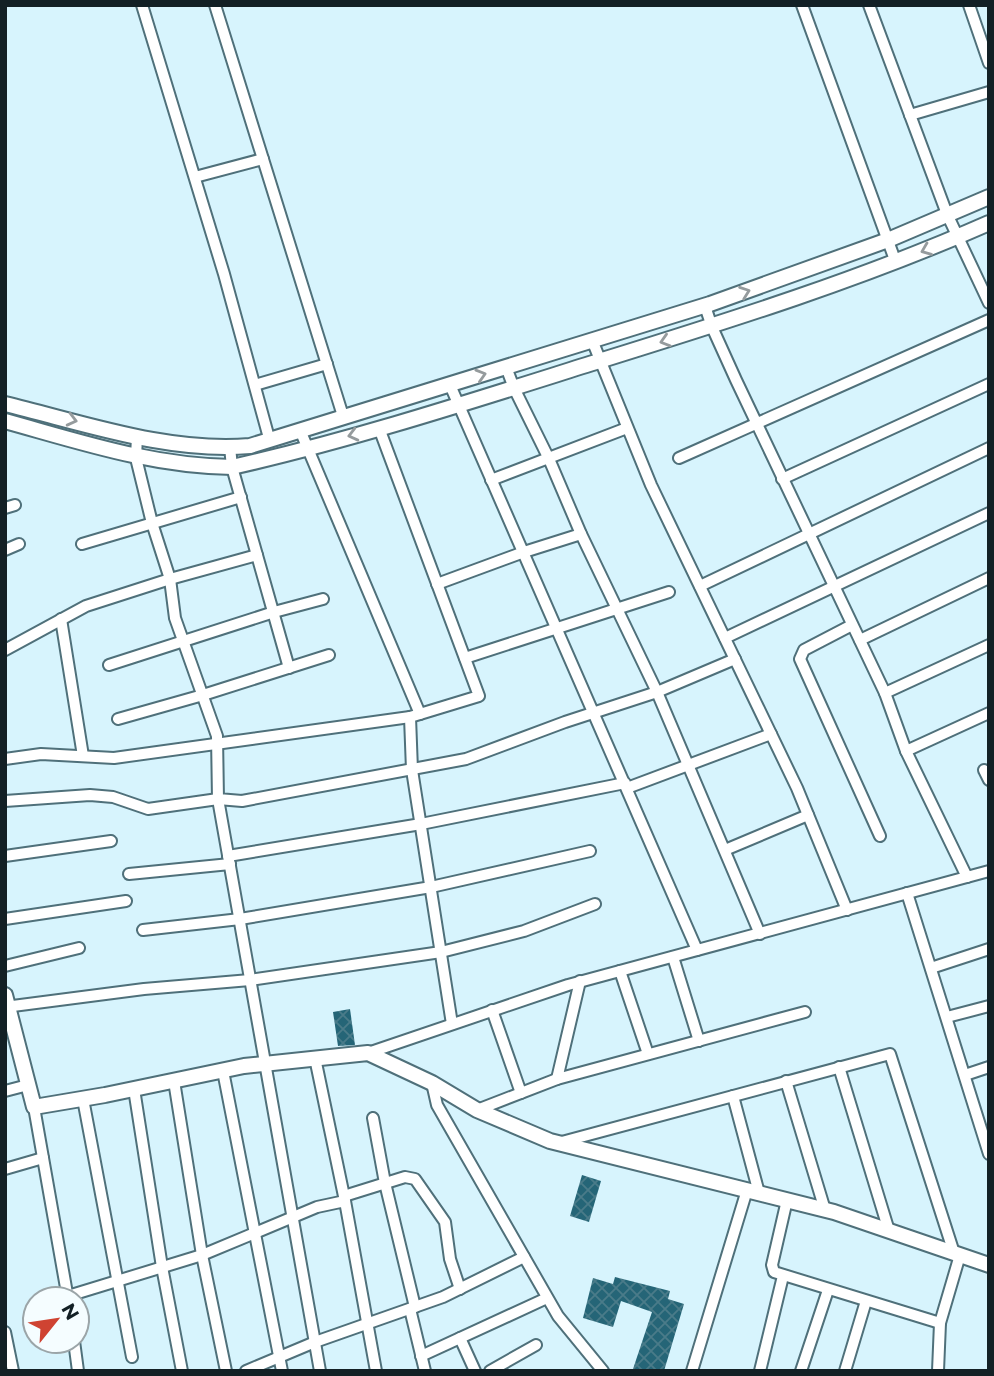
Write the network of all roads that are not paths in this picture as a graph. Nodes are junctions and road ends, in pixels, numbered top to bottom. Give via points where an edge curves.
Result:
1 (142, 5) edge
2 (215, 5) edge
3 (802, 5) edge
4 (869, 5) edge
5 (969, 5) edge
6 (989, 63) edge
7 (989, 92) edge
8 (910, 115) junction
9 (263, 159) junction
10 (195, 177) junction
11 (989, 197) edge
12 (947, 214) junction
13 (989, 223) edge
14 (958, 237) junction
15 (888, 240) junction
16 (895, 260) junction
17 (772, 282) junction
18 (780, 303) junction
19 (989, 303) edge
20 (705, 306) junction
21 (989, 320) edge
22 (712, 327) junction
23 (592, 340) junction
24 (599, 361) junction
25 (327, 364) junction
26 (506, 367) junction
27 (989, 384) edge
28 (255, 385) junction
29 (450, 385) junction
30 (514, 388) junction
31 (391, 402) junction
32 (5, 404) edge
33 (458, 405) junction
34 (344, 416) junction
35 (5, 421) edge
36 (398, 423) junction
37 (757, 425) junction
38 (379, 428) junction
39 (627, 428) junction
40 (300, 430) junction
41 (137, 436) junction
42 (269, 438) junction
43 (230, 447) junction
44 (306, 447) junction
45 (989, 448) edge
46 (136, 458) junction
47 (679, 458) dead end
48 (549, 459) junction
49 (232, 467) junction
50 (782, 479) junction
51 (491, 480) junction
52 (241, 497) junction
53 (989, 513) edge
54 (152, 523) junction
55 (581, 534) junction
56 (808, 534) junction
57 (19, 544) dead end
58 (82, 544) dead end
59 (5, 550) edge
60 (524, 552) junction
61 (257, 555) junction
62 (989, 578) edge
63 (170, 579) junction
64 (437, 584) junction
65 (700, 586) junction
66 (833, 586) junction
67 (669, 592) dead end
68 (323, 599) dead end
69 (616, 608) junction
70 (274, 612) junction
71 (61, 619) junction
72 (852, 625) junction
73 (557, 627) junction
74 (725, 638) junction
75 (860, 640) junction
76 (183, 641) junction
77 (989, 645) edge
78 (5, 650) edge
79 (329, 654) dead end
80 (466, 659) junction
81 (735, 659) junction
82 (109, 665) dead end
83 (289, 668) junction
84 (657, 692) junction
85 (886, 693) junction
86 (203, 695) junction
87 (595, 712) junction
88 (989, 713) edge
89 (415, 715) junction
90 (118, 719) dead end
91 (771, 734) junction
92 (217, 743) junction
93 (906, 751) junction
94 (83, 756) junction
95 (5, 759) edge
96 (688, 766) junction
97 (412, 769) junction
98 (626, 786) junction
99 (218, 799) junction
100 (5, 801) edge
101 (808, 815) junction
102 (421, 824) junction
103 (880, 836) dead end
104 (111, 841) dead end
105 (725, 850) junction
106 (590, 851) dead end
107 (5, 856) edge
108 (229, 860) junction
109 (989, 871) edge
110 (129, 874) dead end
111 (967, 877) junction
112 (431, 887) junction
113 (907, 893) junction
114 (126, 901) dead end
115 (596, 904) dead end
116 (846, 910) junction
117 (5, 919) edge
118 (240, 919) junction
119 (143, 930) dead end
120 (760, 934) junction
121 (79, 948) dead end
122 (989, 949) edge
123 (697, 950) junction
124 (441, 952) junction
125 (673, 957) junction
126 (5, 965) edge
127 (931, 968) junction
128 (620, 971) junction
129 (250, 981) junction
130 (580, 981) junction
131 (6, 1003) edge
132 (989, 1006) edge
133 (492, 1010) junction
134 (805, 1012) dead end
135 (947, 1017) junction
136 (452, 1024) junction
137 (699, 1041) junction
138 (368, 1053) junction
139 (648, 1054) junction
140 (315, 1058) junction
141 (265, 1064) junction
142 (839, 1067) junction
143 (989, 1068) edge
144 (223, 1071) junction
145 (965, 1075) junction
146 (557, 1079) junction
147 (174, 1081) junction
148 (786, 1081) junction
149 (432, 1083) junction
150 (28, 1085) junction
151 (134, 1089) junction
152 (5, 1091) edge
153 (521, 1093) junction
154 (733, 1096) junction
155 (83, 1099) junction
156 (34, 1107) junction
157 (477, 1110) junction
158 (373, 1118) dead end
159 (986, 1132) edge
160 (557, 1143) junction
161 (989, 1154) edge
162 (43, 1158) junction
163 (5, 1169) edge
164 (385, 1183) junction
165 (753, 1191) junction
166 (344, 1198) junction
167 (787, 1200) junction
168 (825, 1210) junction
169 (293, 1217) junction
170 (889, 1231) junction
171 (255, 1233) junction
172 (957, 1254) junction
173 (202, 1255) junction
174 (524, 1257) junction
175 (989, 1265) edge
176 (162, 1267) junction
177 (783, 1276) junction
178 (117, 1281) junction
179 (66, 1285) edge
180 (91, 1289) edge
181 (460, 1289) junction
182 (828, 1290) junction
183 (547, 1298) junction
184 (866, 1301) junction
185 (413, 1308) junction
186 (940, 1323) junction
187 (367, 1324) junction
188 (5, 1332) edge
189 (460, 1338) junction
190 (315, 1342) junction
191 (536, 1345) dead end
192 (421, 1356) junction
193 (132, 1357) dead end
194 (280, 1357) junction
195 (13, 1371) edge
196 (182, 1371) edge
197 (226, 1371) edge
198 (246, 1371) edge
199 (282, 1371) edge
200 (320, 1371) edge
201 (376, 1371) edge
202 (425, 1371) edge
203 (475, 1371) edge
204 (490, 1371) edge
205 (603, 1371) edge
206 (692, 1371) edge
207 (760, 1371) edge
208 (801, 1371) edge
209 (845, 1371) edge
210 (938, 1371) edge

1 - 10 street
2 - 9 street
3 - 15 street
4 - 8 street
5 - 6 street
7 - 8 street
8 - 12 street
9 - 10 street
9 - 25 street
10 - 28 street
11 - 12 main road
12 - 14 street
12 - 15 main road
13 - 14 main road
14 -> 16 main road
14 - 19 street
15 - 16 street
15 - 17 main road
16 - 18 main road
17 - 18 main road
20 -> 17 main road
18 - 22 main road
20 - 22 street
20 - 23 main road
21 - 37 street
22 -> 24 main road
22 - 37 street
23 - 24 street
23 - 26 main road
24 - 30 main road
24 - 39 street
25 - 28 street
25 - 34 street
29 -> 26 main road
26 - 30 street
27 - 50 street
28 - 42 street
29 - 31 main road
29 - 33 street
30 - 33 main road
30 - 48 street
31 - 34 main road
31 - 36 main road
32 -> 41 main road
33 - 36 main road
33 - 51 street
34 - 40 main road
35 - 46 main road
36 - 38 main road
37 - 47 street
37 - 50 street
38 -> 44 main road
38 - 64 street
39 - 48 street
39 - 65 street
40 - 42 main road
40 - 44 street
41 - 43 main road via 197,447
41 - 46 street
42 - 43 main road via 250,446
43 - 49 street
44 - 49 main road
44 - 89 street
45 - 56 street
46 - 49 main road
46 - 54 street
48 - 51 street
48 - 55 street
49 - 52 street
50 - 56 street
51 - 60 street
52 - 54 street
52 - 61 street
53 - 66 street
54 - 58 street
54 - 63 street
55 - 60 street
55 - 69 street
56 - 65 street
56 - 66 street
57 - 59 street
60 - 64 street
60 - 73 street
61 - 63 street
61 - 70 street
62 - 75 street
63 - 71 street via 86,606
63 - 76 street
64 - 80 street
65 - 74 street
66 - 72 street
66 - 74 street
67 - 69 street
68 - 70 street
69 - 73 street
69 - 84 street
70 - 76 street
70 - 83 street
71 - 78 street
71 - 94 street
72 - 75 street
72 - 103 street via 804,650 800,659
73 - 80 street
73 - 87 street
74 - 81 street
75 - 85 street
76 - 82 street
76 - 86 street
77 - 85 street
79 - 83 street
80 - 89 street via 479,696
81 - 84 street
81 - 91 street
83 - 86 street
84 - 87 street
84 - 96 street
85 - 93 street
86 - 90 street
86 - 92 street
87 - 97 street via 466,759
87 - 98 street
88 - 93 street
89 - 92 street
89 - 97 street
91 - 96 street
91 - 101 street
92 - 94 street via 114,758
92 - 99 street
93 - 111 street
94 - 95 street via 41,754
96 - 98 street
96 - 105 street
97 - 99 street via 242,800
97 - 102 street
98 - 102 street
98 - 123 street
99 - 100 street via 148,808 90,794
99 - 108 street
101 - 105 street
101 - 116 street
102 - 108 street
102 - 112 street
104 - 107 street
105 - 120 street
106 - 112 street
108 - 110 street
108 - 118 street
109 - 111 street
111 - 113 street
112 - 118 street
112 - 124 street
113 - 116 street
113 - 127 street
114 - 117 street
115 - 124 street via 524,931
116 - 120 street
118 - 119 street
118 - 129 street
120 - 123 street
121 - 126 street
122 - 127 street
123 - 125 street
124 - 129 street
124 - 136 street
125 - 128 street
125 - 137 street
127 - 135 street
128 - 130 street
128 - 139 street
129 - 131 street
129 - 141 street
130 - 133 street
130 - 146 street
131 - 150 main road
132 - 135 street
133 - 136 street
133 - 153 street
134 - 137 street
135 - 145 street
136 - 138 street
137 - 139 street
138 - 140 main road
138 - 149 main road
139 - 146 street
140 - 141 main road
140 - 166 street
141 - 144 main road
141 - 169 street
142 - 148 street
142 - 170 street
142 - 172 street via 890,1054
143 - 145 street
144 - 147 main road
144 - 171 street
145 - 159 street
146 - 153 street
147 - 151 main road
147 - 173 street
148 - 154 street
148 - 168 street
149 - 157 main road
149 - 174 street via 437,1105
150 - 152 street
150 - 156 main road
151 - 155 main road
151 - 176 street
153 - 157 street
154 - 160 street
154 - 165 street
155 - 156 main road
155 - 178 street
156 - 162 street
157 - 160 main road
158 - 164 street
159 - 161 street
160 - 165 main road
162 - 163 street
162 - 179 street
164 - 166 street
164 - 181 street via 405,1177 419,1183 445,1222
164 - 185 street
165 - 167 main road
165 - 206 street
166 - 169 street
166 - 187 street
167 - 168 main road
167 - 177 street via 772,1265 774,1272
168 - 170 main road
169 - 171 street
169 - 190 street
170 - 172 main road
171 - 173 street
171 - 194 street
172 - 175 main road
172 - 186 street
173 - 176 street
173 - 197 street
174 - 181 street
174 - 183 street
176 - 178 street
176 - 196 street
177 - 182 street
177 - 207 street
178 - 180 street
178 - 193 street
181 - 185 street
182 - 184 street
182 - 208 street
183 - 189 street
183 - 205 street
184 - 186 street
184 - 209 street
185 - 187 street
185 - 192 street
186 - 210 street
187 - 190 street
187 - 201 street
188 - 195 street
189 - 192 street
189 - 203 street
190 - 194 street
190 - 200 street
191 - 204 street
192 - 202 street
194 - 198 street
194 - 199 street

